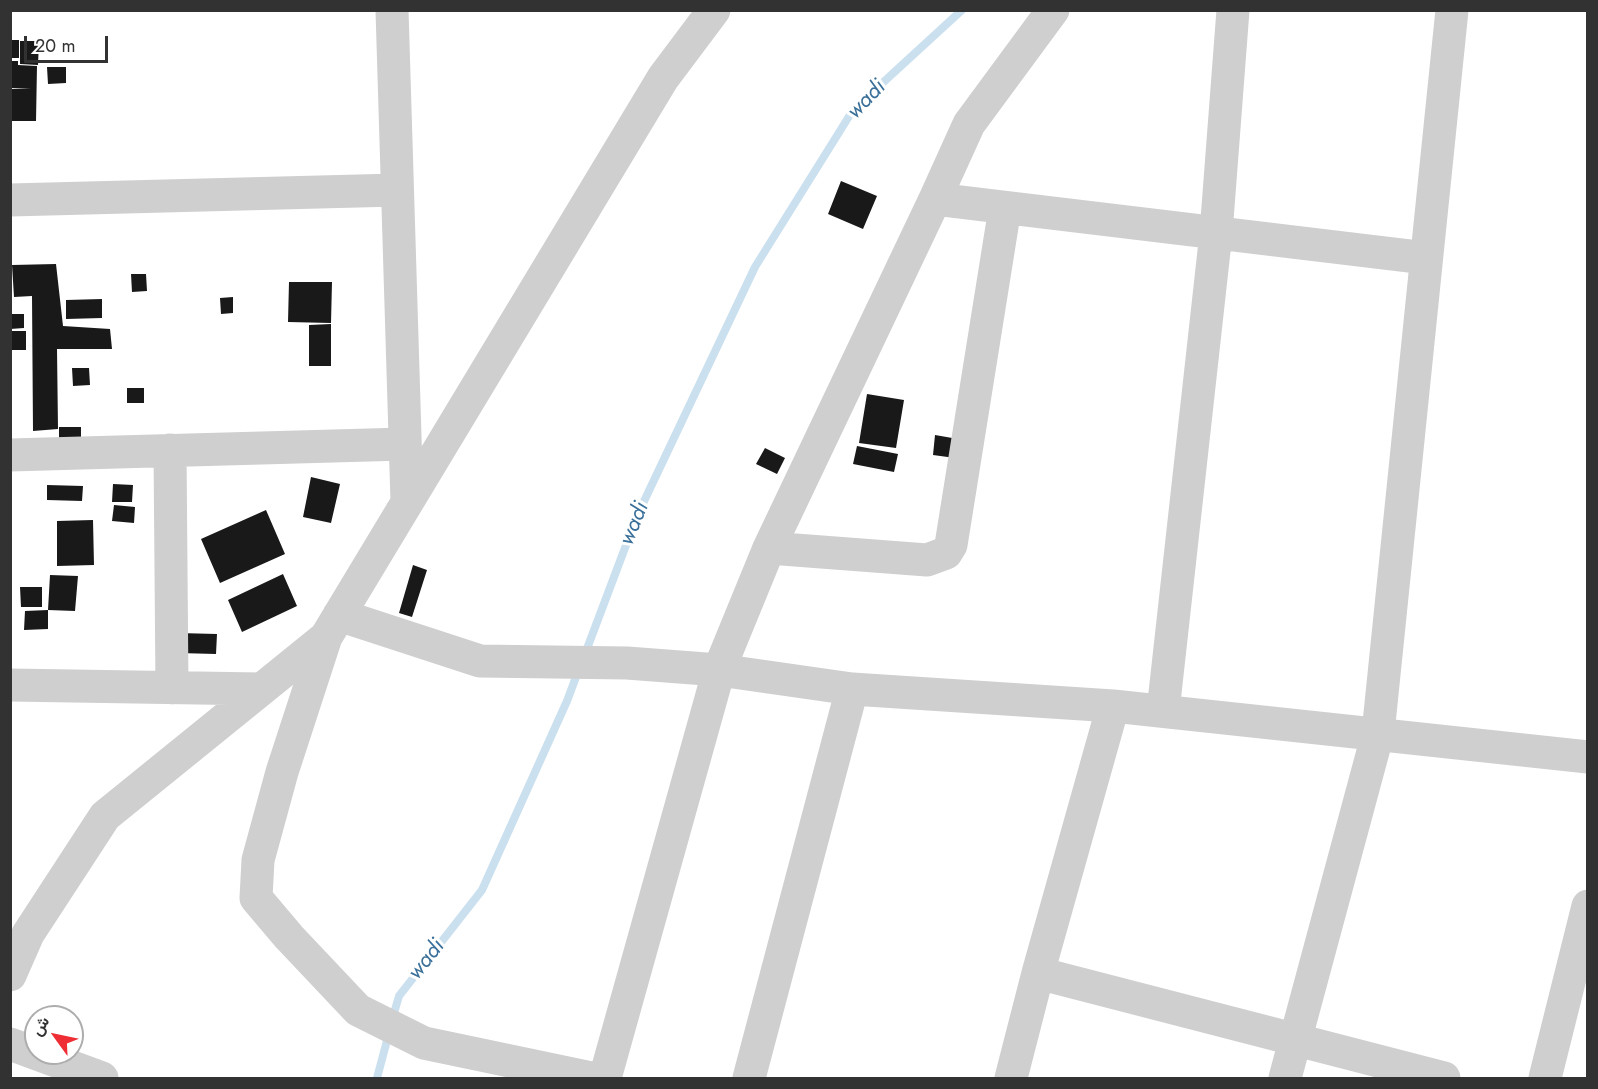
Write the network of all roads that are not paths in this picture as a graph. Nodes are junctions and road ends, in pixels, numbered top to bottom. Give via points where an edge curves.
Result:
1 (392, 10) edge
2 (714, 10) edge
3 (1053, 10) edge
4 (1233, 10) edge
5 (1452, 10) edge
6 (397, 190) junction
7 (935, 199) junction
8 (10, 200) edge
9 (1005, 208) junction
10 (1216, 233) junction
11 (1426, 258) junction
12 (405, 444) junction
13 (170, 450) junction
14 (10, 454) edge
15 (407, 502) junction
16 (769, 548) junction
17 (332, 626) junction
18 (719, 670) junction
19 (10, 685) edge
20 (172, 688) junction
21 (261, 689) junction
22 (852, 689) junction
23 (1113, 706) junction
24 (1163, 711) junction
25 (1378, 733) junction
26 (1587, 757) edge
27 (1587, 906) edge
28 (1038, 973) junction
29 (10, 975) edge
30 (1295, 1040) junction
31 (10, 1044) edge
32 (102, 1078) edge
33 (591, 1078) edge
34 (605, 1078) edge
35 (748, 1078) edge
36 (1011, 1078) edge
37 (1285, 1078) edge
38 (1444, 1078) edge
39 (1545, 1078) edge

1 - 6 street
2 - 15 street via 663,78
3 - 7 street via 969,124
4 - 10 street
5 - 11 street
6 - 8 street
6 - 12 street
7 - 9 street
7 - 16 street
9 - 10 street
9 - 16 street via 951,545 946,553 927,560
10 - 11 street
10 - 24 street
11 - 25 street
12 - 13 street
12 - 15 street
13 - 14 street
13 - 20 street
15 - 17 street
16 - 18 street
17 - 18 street via 480,661 627,663
17 - 21 street
17 - 33 street via 282,772 258,860 256,898 358,1010 424,1044
18 - 22 street
18 - 34 street
19 - 20 street
20 - 21 street
21 - 29 street via 105,816 28,934
22 - 23 street
22 - 35 street
23 - 24 street
23 - 28 street
24 - 25 street
25 - 26 street
25 - 30 street
27 - 39 street
28 - 30 street
28 - 36 street
30 - 37 street
30 - 38 street
31 - 32 street

